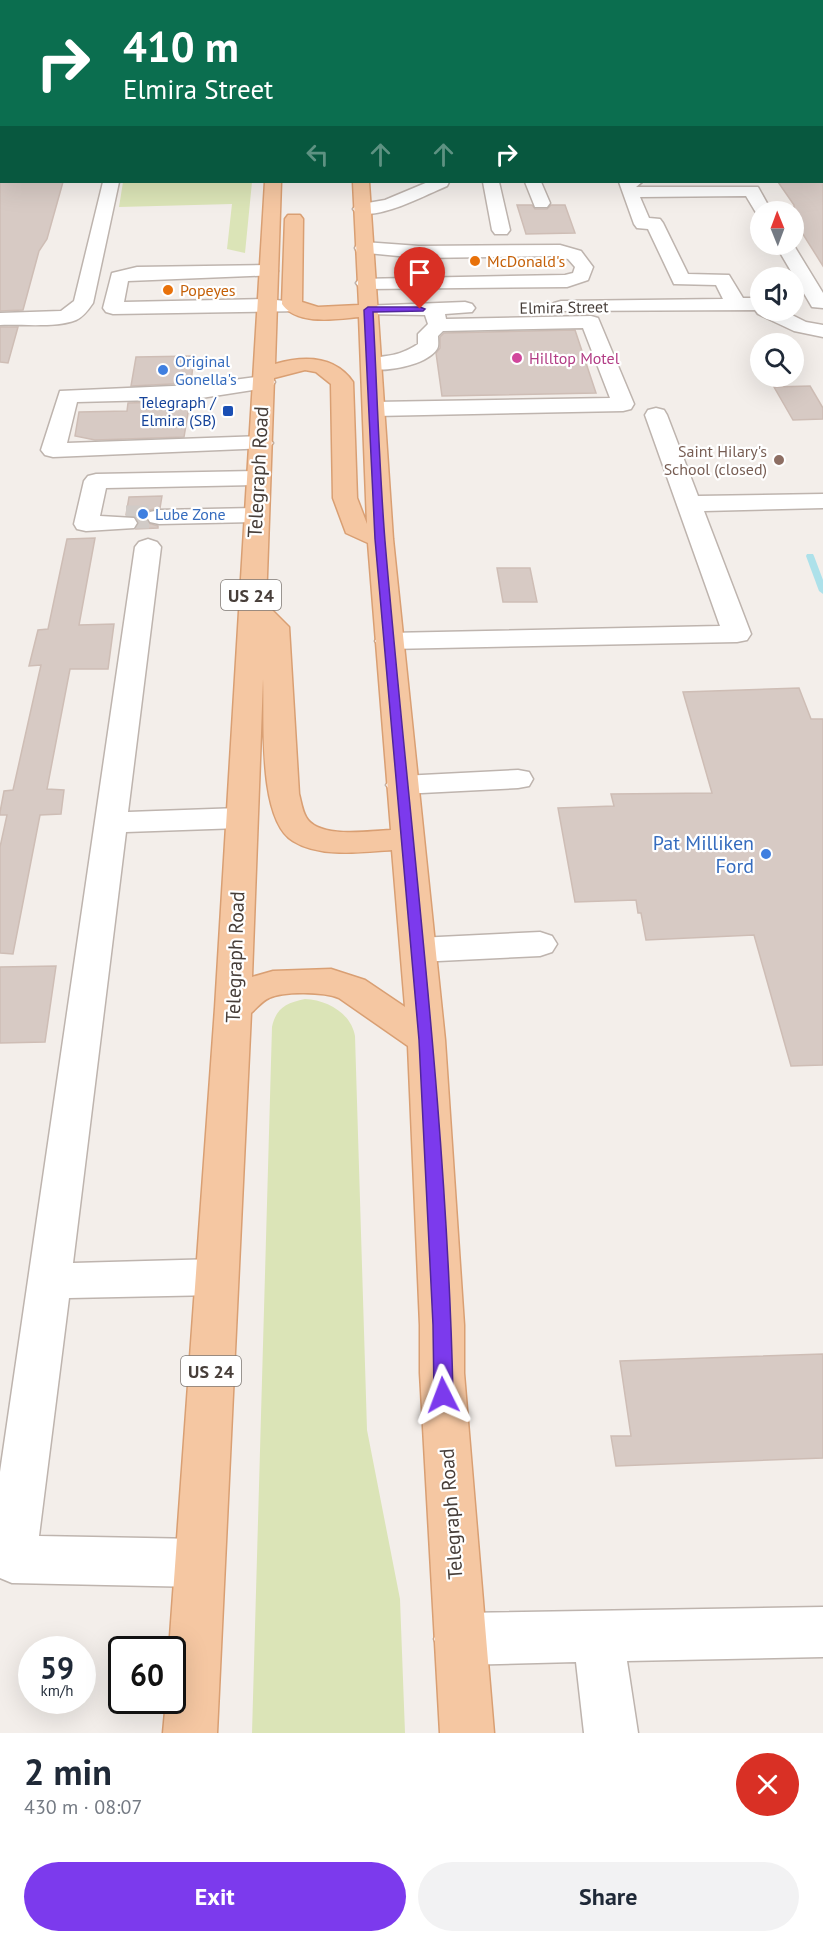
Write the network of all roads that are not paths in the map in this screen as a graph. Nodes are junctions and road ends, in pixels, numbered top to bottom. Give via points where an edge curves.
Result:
1 (111, 183) edge
2 (273, 183) edge
3 (361, 183) edge
4 (439, 183) edge
5 (491, 183) edge
6 (533, 183) edge
7 (634, 193) edge
8 (758, 201) edge
9 (294, 202) dead end
10 (540, 203) dead end
11 (743, 204) dead end
12 (362, 209) junction
13 (501, 230) dead end
14 (364, 248) junction
15 (419, 252) junction
16 (791, 255) edge
17 (269, 271) junction
18 (423, 282) junction
19 (492, 282) junction
20 (366, 283) junction
21 (750, 303) edge
22 (804, 303) edge
23 (821, 303) edge
24 (267, 305) junction
25 (750, 306) edge
26 (296, 307) junction
27 (368, 310) junction
28 (436, 317) junction
29 (0, 319) edge
30 (788, 321) edge
31 (817, 330) edge
32 (823, 350) edge
33 (373, 364) junction
34 (264, 378) junction
35 (375, 409) junction
36 (656, 415) dead end
37 (261, 442) junction
38 (258, 478) junction
39 (823, 501) edge
40 (689, 504) junction
41 (255, 515) junction
42 (143, 521) junction
43 (380, 539) junction
44 (251, 604) junction
45 (389, 641) junction
46 (518, 779) dead end
47 (402, 785) junction
48 (240, 818) junction
49 (111, 823) junction
50 (407, 839) junction
51 (540, 944) dead end
52 (418, 951) junction
53 (233, 1008) junction
54 (426, 1040) junction
55 (217, 1276) junction
56 (49, 1281) junction
57 (199, 1563) junction
58 (823, 1632) edge
59 (598, 1637) junction
60 (460, 1639) junction
61 (190, 1733) edge
62 (467, 1733) edge
63 (611, 1733) edge

1 - 29 street via 83,303 62,317
2 - 17 main road, Telegraph Road / US 24
3 - 12 main road, Telegraph Road
4 - 12 street via 389,204
5 - 13 street
6 - 10 street
7 - 8 street via 752,190
7 - 11 street
7 - 21 street via 643,224 654,223 681,280 722,279
9 - 26 main road via 292,304
12 - 14 main road, Telegraph Road
14 - 15 street
14 - 20 main road, Telegraph Road
15 - 18 street via 413,267
15 - 19 street via 556,257 565,259 574,271 555,277
15 - 19 street via 549,250 569,252 581,259 584,267 581,276 567,281
16 - 23 street
17 - 24 main road, Telegraph Road / US 24
17 - 24 street via 124,275 113,308
18 - 19 street
18 - 20 street
20 - 27 main road, Telegraph Road
22 - 23 street
24 - 26 street
24 - 34 main road, Telegraph Road / US 24
25 - 28 street, Elmira Street
26 - 27 main road via 318,313
27 - 28 street, Elmira Street
27 - 33 main road, Telegraph Road
28 - 33 street via 428,334 428,347 407,360
28 - 35 street via 591,322 623,404
30 - 31 street
31 - 32 street
33 - 35 main road, Telegraph Road
34 - 37 main road, Telegraph Road / US 24
34 - 37 street via 195,392 68,396 53,450
34 - 43 main road via 287,367 320,365 342,382 345,498 355,528
35 - 43 main road, Telegraph Road
36 - 40 street
37 - 38 main road, Telegraph Road / US 24
38 - 41 main road, Telegraph Road / US 24
38 - 42 street via 96,481 88,514
39 - 40 street
40 - 45 street via 737,634
41 - 42 street
41 - 44 main road, Telegraph Road / US 24
42 - 49 street
43 - 45 main road, Telegraph Road
44 - 48 main road, Telegraph Road / US 24
44 - 50 main road via 275,627 283,794 291,821 304,834 321,840
45 - 47 main road, Telegraph Road
46 - 47 street
47 - 50 main road, Telegraph Road
48 - 49 street
48 - 53 main road, Telegraph Road / US 24
49 - 56 street
50 - 52 main road, Telegraph Road
51 - 52 street
52 - 54 main road, Telegraph Road
53 - 54 main road via 254,990 273,983 331,981 351,989
53 - 55 main road, Telegraph Road / US 24
54 - 60 main road, Telegraph Road
55 - 56 street
55 - 57 main road, Telegraph Road / US 24
56 - 57 street via 12,1559
57 - 61 main road, Telegraph Road / US 24
58 - 59 street
59 - 60 street
59 - 63 street
60 - 62 main road, Telegraph Road

